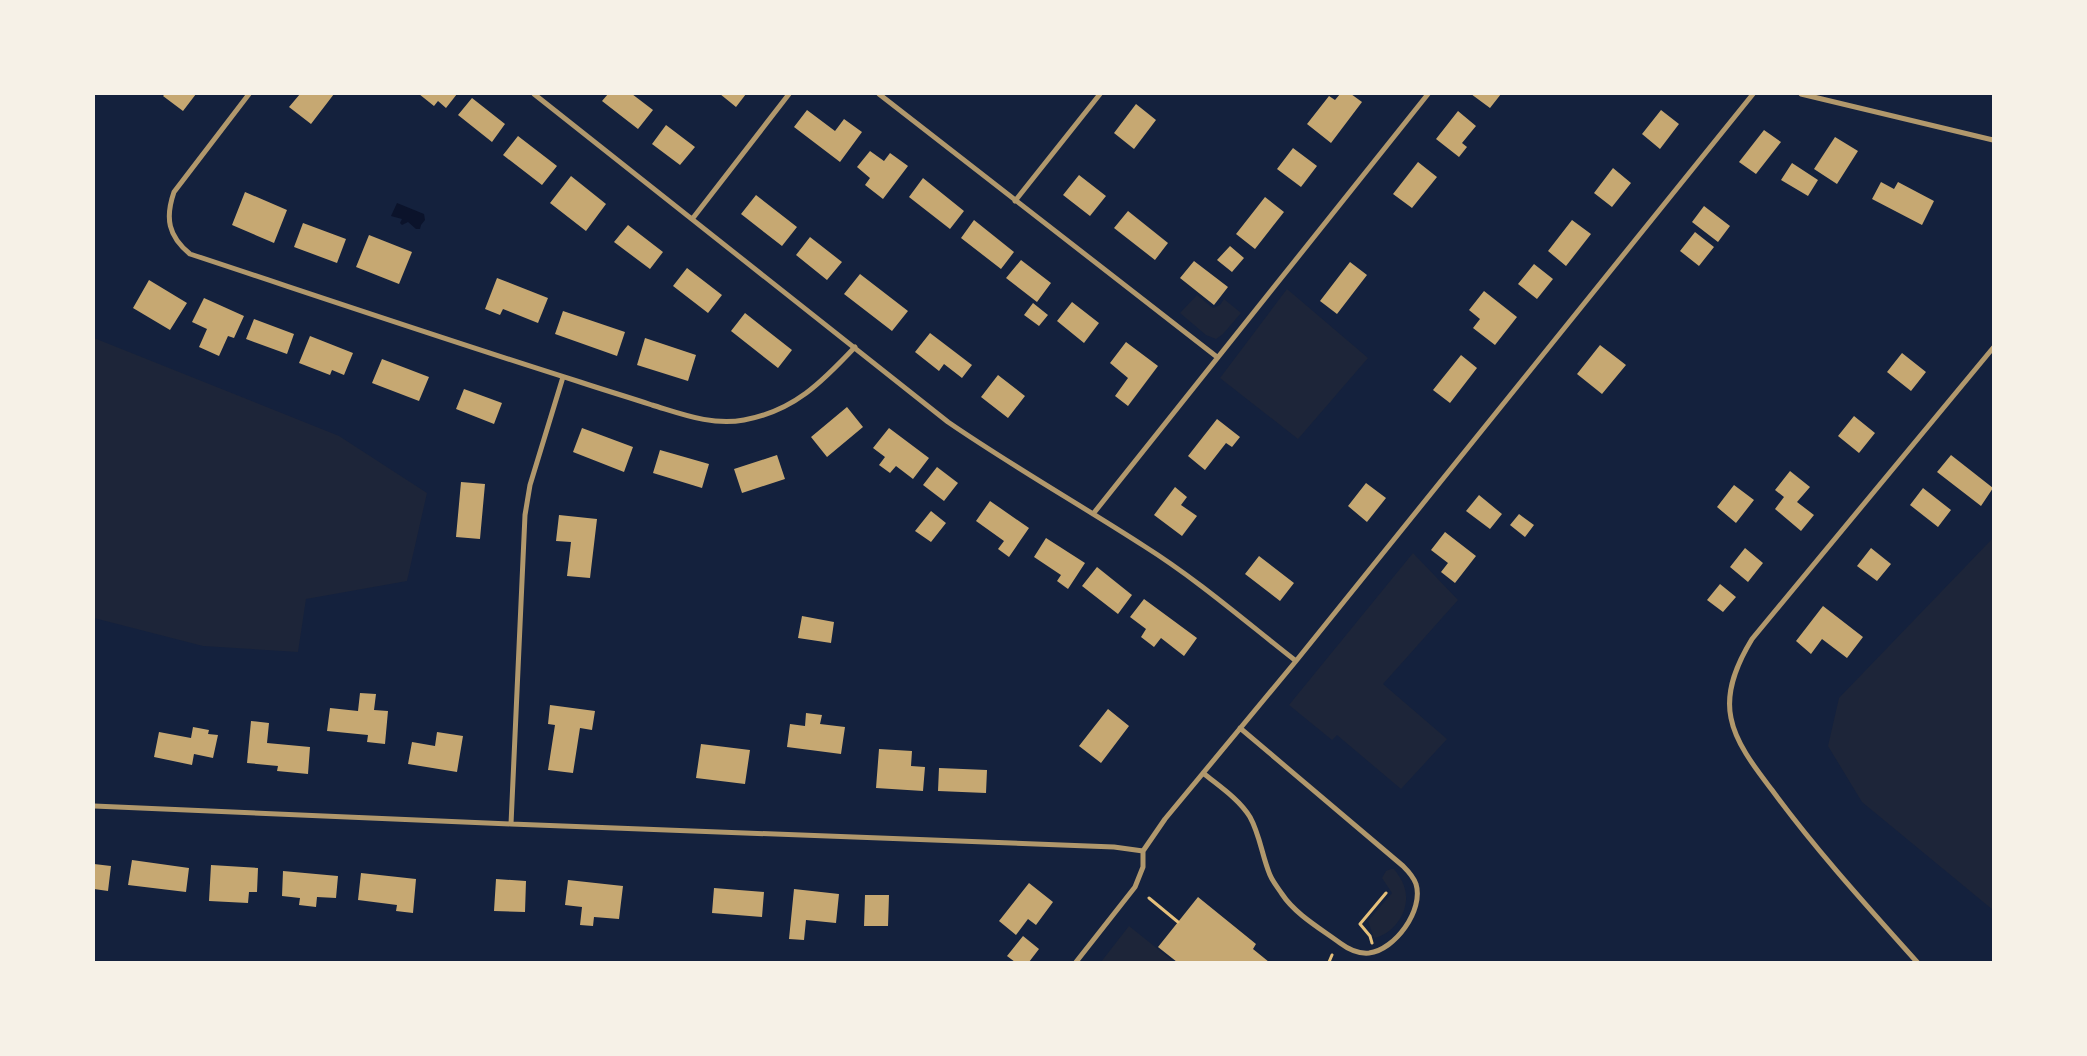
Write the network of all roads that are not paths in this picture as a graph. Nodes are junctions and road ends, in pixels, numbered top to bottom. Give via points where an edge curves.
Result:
1 (249, 94) edge
2 (534, 94) edge
3 (789, 94) edge
4 (880, 94) edge
5 (1100, 94) edge
6 (1428, 94) edge
7 (1753, 94) edge
8 (1801, 94) edge
9 (1993, 140) edge
10 (1015, 200) junction
11 (692, 218) junction
12 (855, 347) junction
13 (1993, 348) edge
14 (1217, 357) junction
15 (563, 377) junction
16 (1093, 514) junction
17 (1296, 661) junction
18 (1240, 728) junction
19 (1203, 773) junction
20 (94, 806) edge
21 (511, 824) junction
22 (1143, 851) junction
23 (1076, 962) edge
24 (1917, 962) edge

1 - 15 street via 174,192 168,208 170,225 180,246 190,254
2 - 11 street
3 - 11 street
4 - 10 street
5 - 10 street
6 - 14 street
7 - 17 street
8 - 9 street
10 - 14 street
11 - 12 street
12 - 15 street via 818,385 795,402 744,420 698,419
12 - 16 street via 948,422
13 - 24 street via 1752,639 1730,688 1731,718 1741,745 1792,818
14 - 16 street
15 - 21 street via 530,485 525,515
16 - 17 street via 1177,568
17 - 18 street
18 - 19 street
18 - 19 street via 1403,866 1416,882 1413,917 1394,939 1374,951 1349,948 1290,903 1270,876 1251,819 1230,795
19 - 22 street
20 - 21 street
21 - 22 street via 1114,847
22 - 23 street via 1143,867 1135,888

